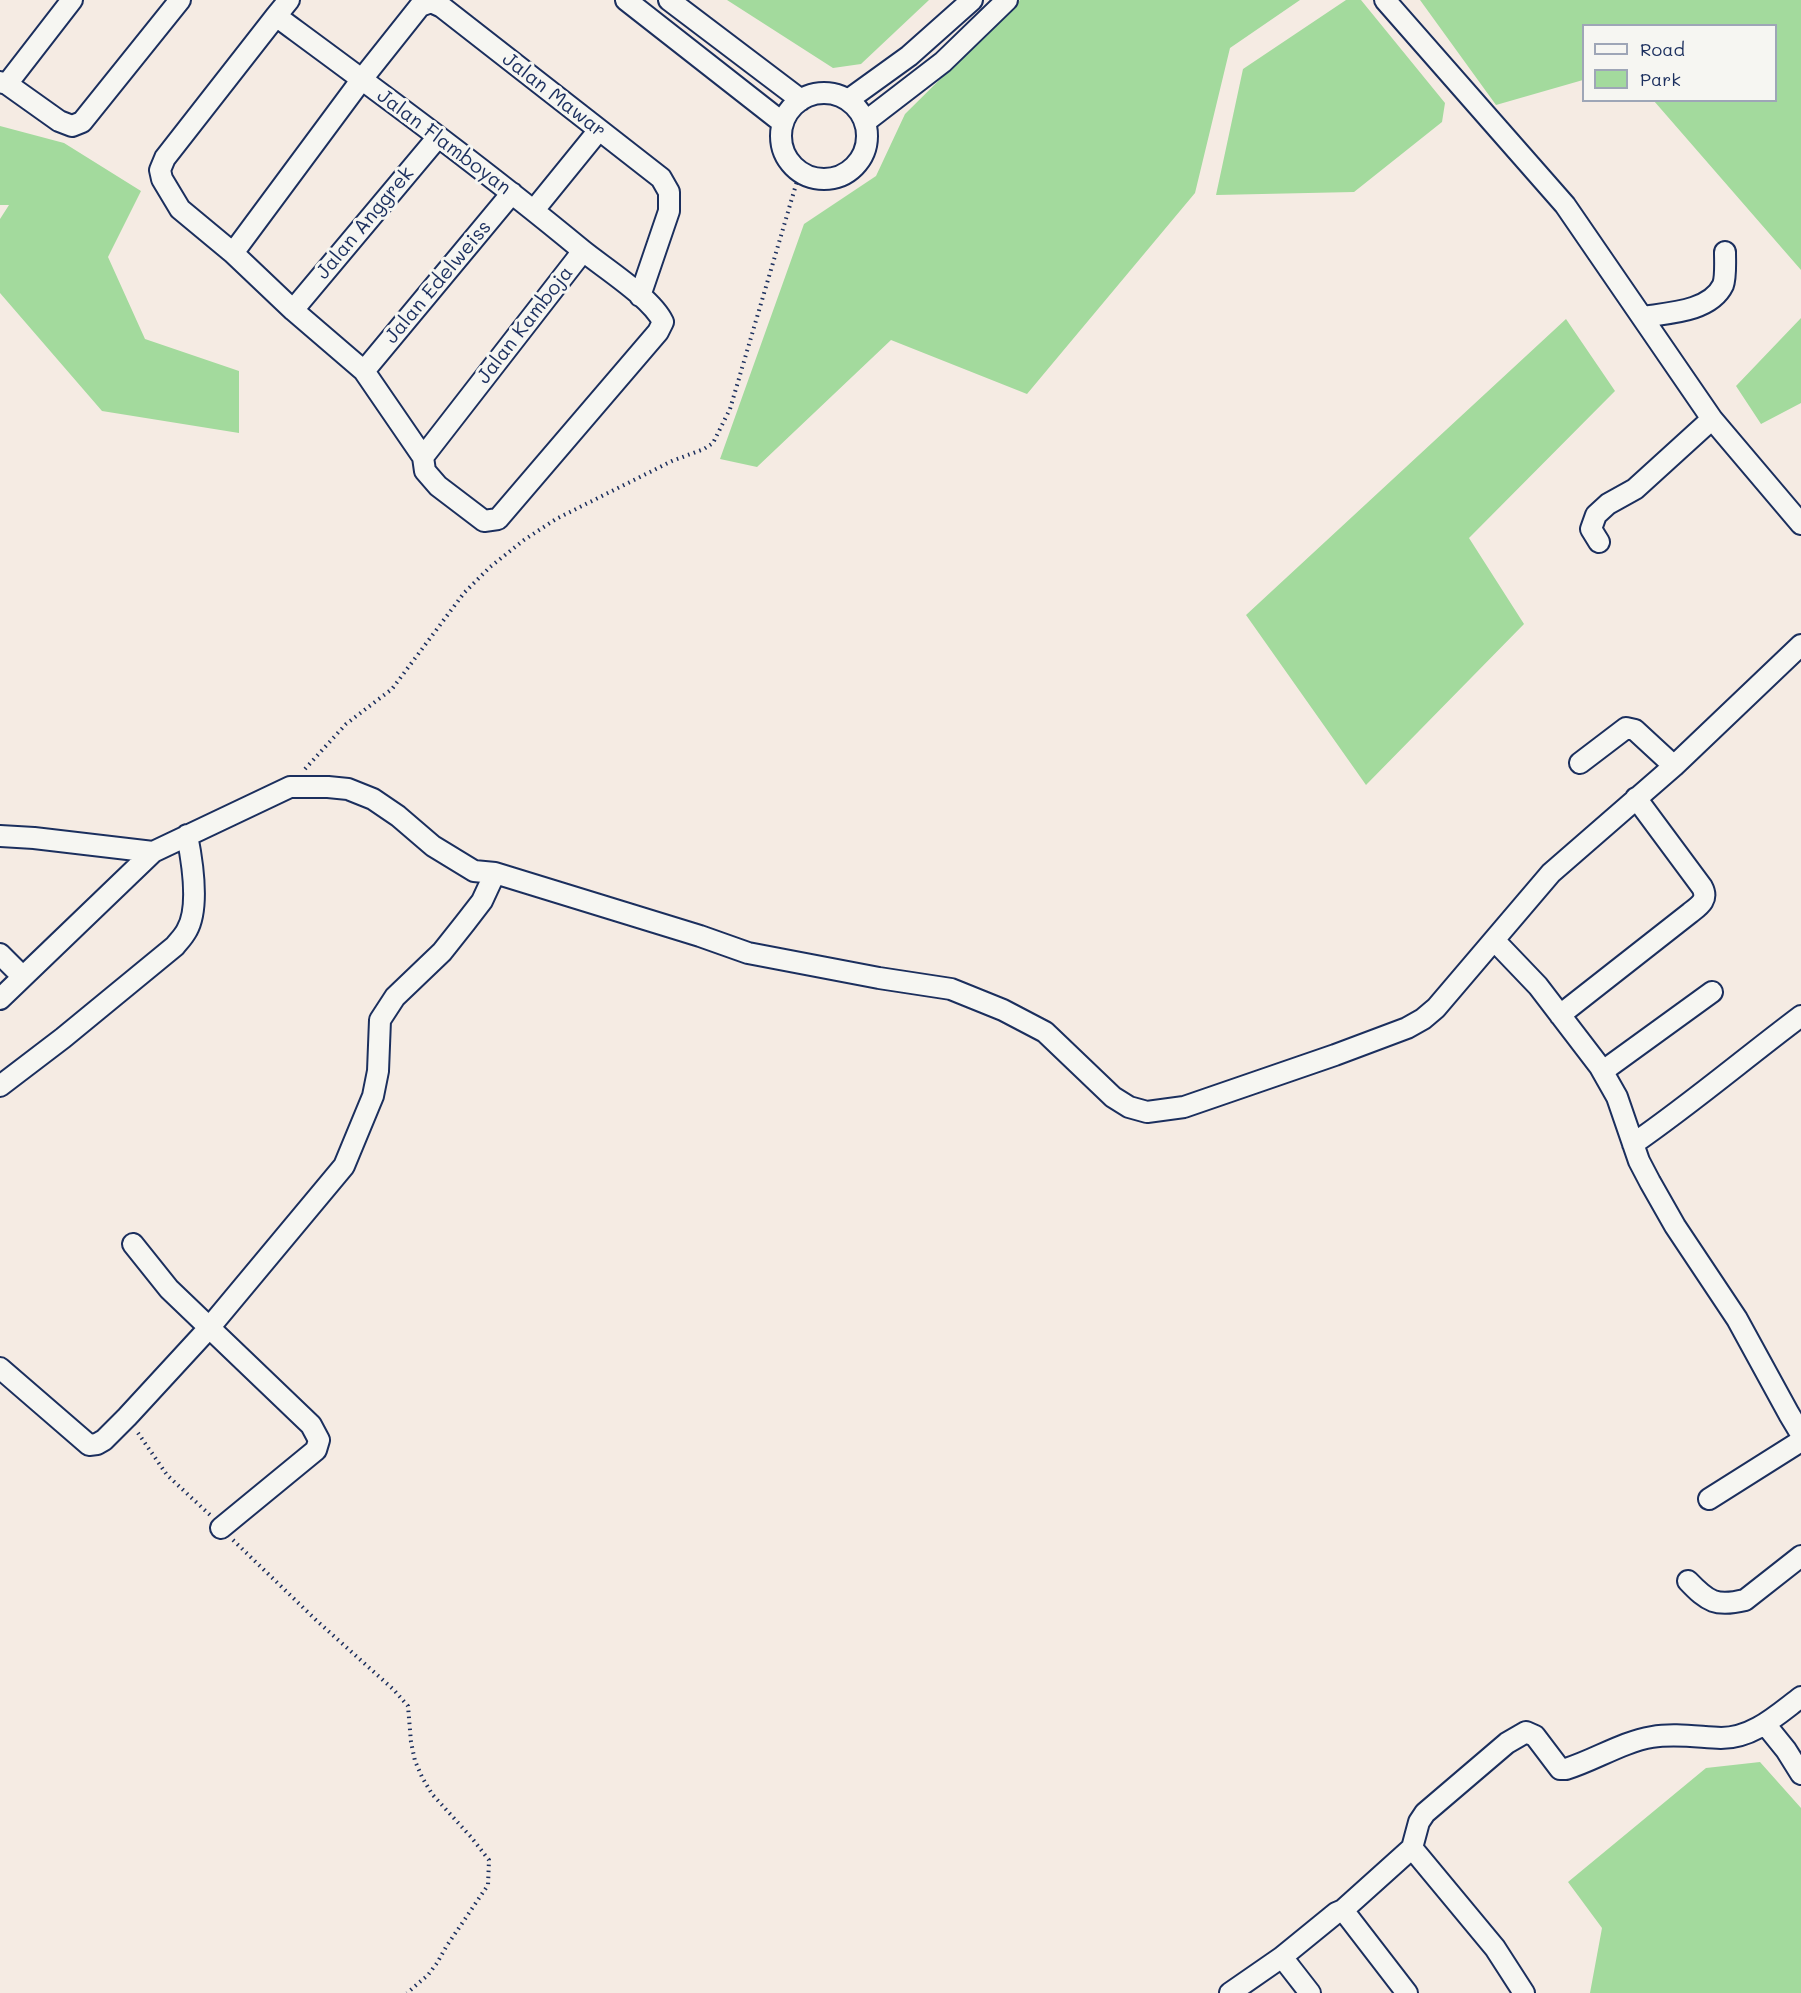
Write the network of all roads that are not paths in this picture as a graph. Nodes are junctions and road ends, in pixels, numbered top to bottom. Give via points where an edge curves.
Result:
1 (72, 0) edge
2 (180, 0) edge
3 (289, 0) edge
4 (626, 0) edge
5 (669, 0) edge
6 (972, 0) edge
7 (1007, 0) edge
8 (1385, 0) edge
9 (276, 16) junction
10 (362, 79) junction
11 (4, 83) edge
12 (801, 100) junction
13 (848, 100) junction
14 (865, 122) junction
15 (783, 123) junction
16 (599, 130) junction
17 (438, 137) junction
18 (512, 193) junction
19 (534, 210) junction
20 (583, 251) junction
21 (1725, 252) dead end
22 (233, 253) junction
23 (640, 296) junction
24 (293, 310) junction
25 (1642, 317) junction
26 (364, 371) junction
27 (1712, 419) junction
28 (423, 457) junction
29 (1801, 524) edge
30 (1599, 543) dead end
31 (1801, 645) edge
32 (1580, 763) dead end
33 (1674, 766) junction
34 (1636, 798) junction
35 (187, 835) junction
36 (0, 836) edge
37 (153, 852) junction
38 (495, 873) junction
39 (1494, 940) junction
40 (0, 954) edge
41 (23, 977) junction
42 (1712, 992) dead end
43 (0, 999) edge
44 (1560, 1015) junction
45 (1801, 1016) edge
46 (1603, 1071) junction
47 (0, 1086) edge
48 (1634, 1144) junction
49 (134, 1244) dead end
50 (209, 1328) junction
51 (0, 1368) edge
52 (1801, 1434) edge
53 (1801, 1441) edge
54 (1709, 1498) dead end
55 (221, 1528) road end
56 (1801, 1556) edge
57 (1688, 1581) dead end
58 (1801, 1697) edge
59 (1765, 1724) junction
60 (1801, 1774) edge
61 (1412, 1848) junction
62 (1343, 1910) junction
63 (1282, 1957) junction
64 (1230, 1993) edge
65 (1310, 1993) edge
66 (1407, 1993) edge
67 (1524, 1993) edge

1 - 11 street
2 - 11 street via 82,122 72,126 59,121
3 - 9 street
4 - 15 street
5 - 12 street
6 - 13 street via 909,56
7 - 14 street via 943,62
8 - 25 street via 1565,205
9 - 10 street
9 - 22 street via 165,158 160,170 180,209
10 - 16 street, Jalan Mawar via 420,6 430,2 442,7
10 - 17 street, Jalan Flamboyan
10 - 22 street, Jalan Flamboyan
12 - 13 street via 822,93
12 - 15 street
13 - 14 street
14 - 15 street via 863,155 848,172 826,179 800,171 788,159 781,138
16 - 19 street
16 - 23 street, Jalan Mawar via 661,177 669,192 669,211
17 - 18 street, Jalan Flamboyan
17 - 24 street, Jalan Anggrek
18 - 19 street, Jalan Flamboyan
18 - 26 street, Jalan Edelweiss
19 - 20 street, Jalan Flamboyan
20 - 23 street, Jalan Kamboja
20 - 28 street, Jalan Kamboja
21 - 25 street via 1723,284 1714,297 1700,306
22 - 24 street
23 - 28 street, Jalan Kamboja via 659,313 663,322 658,332 498,519 484,521 438,486 425,471
24 - 26 street
25 - 27 street
26 - 28 street
27 - 29 street
27 - 30 street via 1635,489 1596,515 1591,529
31 - 33 street
32 - 33 street via 1626,728 1635,730
33 - 34 street
34 - 39 street via 1551,873
34 - 44 street via 1705,896 1700,905
35 - 37 street
35 - 38 street via 290,787 348,789 374,799 453,859 474,871
35 - 47 street via 194,871 188,929 175,946
36 - 37 street
37 - 41 street
38 - 39 street via 748,953 951,989 1045,1032 1113,1097 1148,1112 1184,1107 1407,1028 1436,1008
38 - 50 street via 482,901 465,923 442,952 395,996 380,1020 374,1096 344,1166
39 - 44 street
40 - 41 street
41 - 43 street
42 - 46 street
44 - 46 street
45 - 48 street
46 - 48 street via 1617,1096
48 - 52 street via 1675,1226 1737,1319
49 - 50 street via 169,1289
50 - 51 street via 128,1417 97,1444 89,1445
50 - 55 street via 311,1425 319,1440 316,1450
53 - 54 street
56 - 57 street via 1745,1600 1735,1603 1717,1604 1704,1598
58 - 59 street
59 - 60 street
59 - 61 street via 1724,1738 1650,1737 1566,1769 1560,1768 1535,1736 1526,1732 1507,1743 1425,1813
61 - 62 street
61 - 67 street via 1495,1948
62 - 63 street
62 - 66 street
63 - 64 street
63 - 65 street

